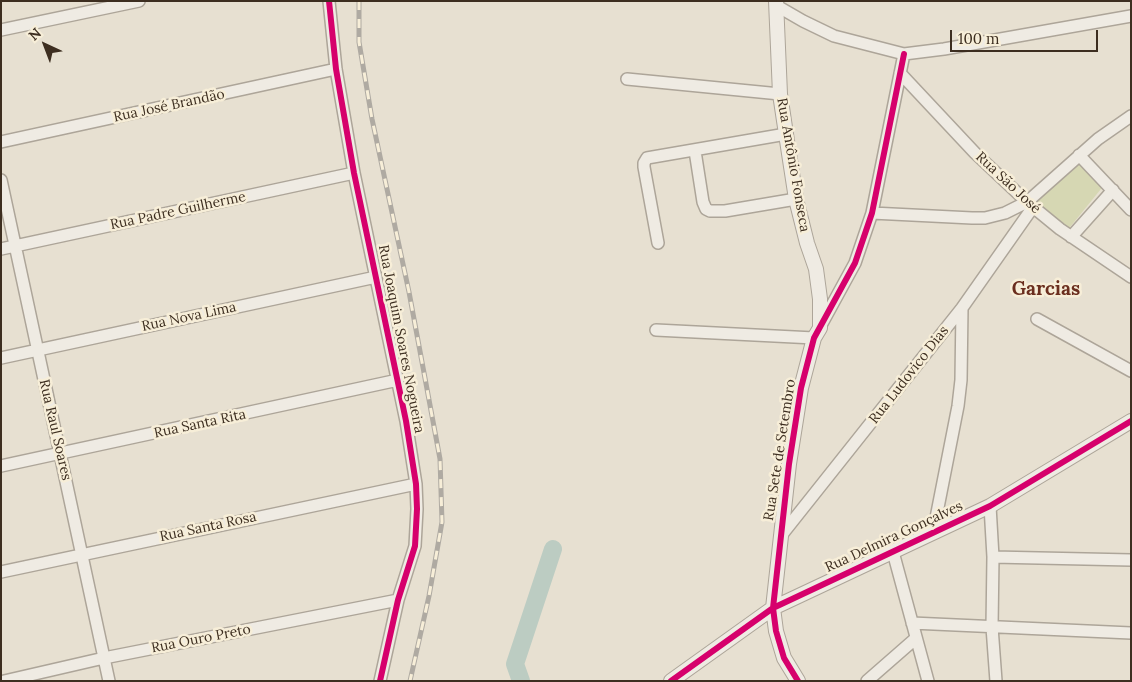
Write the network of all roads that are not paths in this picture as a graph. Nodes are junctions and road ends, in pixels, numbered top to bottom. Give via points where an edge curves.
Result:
1 (139, 1) edge
2 (330, 1) edge
3 (776, 4) edge
4 (1131, 16) edge
5 (1, 30) edge
6 (904, 54) junction
7 (336, 69) junction
8 (900, 72) junction
9 (627, 79) dead end
10 (780, 94) junction
11 (1131, 116) edge
12 (786, 134) junction
13 (1, 142) edge
14 (695, 151) junction
15 (1079, 155) junction
16 (354, 173) junction
17 (1, 180) edge
18 (1112, 190) junction
19 (796, 199) junction
20 (1030, 204) junction
21 (1131, 210) edge
22 (872, 213) junction
23 (1071, 237) junction
24 (658, 243) dead end
25 (15, 246) junction
26 (1, 249) edge
27 (1131, 262) edge
28 (1121, 270) junction
29 (376, 277) junction
30 (1131, 277) edge
31 (962, 308) junction
32 (1037, 319) dead end
33 (656, 330) dead end
34 (817, 333) junction
35 (37, 350) junction
36 (1, 358) edge
37 (1131, 371) edge
38 (398, 380) junction
39 (1131, 421) edge
40 (60, 454) junction
41 (1, 466) edge
42 (416, 484) junction
43 (990, 506) junction
44 (933, 533) junction
45 (779, 539) junction
46 (893, 552) junction
47 (82, 554) junction
48 (993, 557) junction
49 (1131, 560) edge
50 (1, 572) edge
51 (398, 600) junction
52 (772, 608) junction
53 (912, 623) junction
54 (992, 628) junction
55 (1131, 633) edge
56 (915, 639) junction
57 (104, 658) junction
58 (4, 681) edge
59 (110, 681) edge
60 (380, 681) edge
61 (671, 681) edge
62 (798, 681) edge
63 (867, 681) edge
64 (928, 681) edge
65 (996, 681) edge

1 - 5 street
2 - 7 street, Rua Joaquim Soares Nogueira
3 - 6 street via 834,36
3 - 10 street, Rua Antônio Fonseca
4 - 6 street
6 - 8 street, Rua Sete de Setembro
7 - 13 street, Rua José Brandão
7 - 16 street, Rua Joaquim Soares Nogueira
8 - 20 street, Rua São José via 975,153
8 - 22 street, Rua Sete de Setembro
9 - 10 street
10 - 12 street, Rua Antônio Fonseca
11 - 15 street
12 - 14 street
12 - 19 street, Rua Antônio Fonseca
14 - 19 street via 703,202 710,211
14 - 24 street via 647,158 644,163
15 - 18 street
15 - 20 street
16 - 25 street, Rua Padre Guilherme
16 - 29 street, Rua Joaquim Soares Nogueira
17 - 25 street, Rua Raul Soares
18 - 21 street
18 - 23 street
19 - 34 street, Rua Antônio Fonseca via 819,285
20 - 22 street via 985,218
20 - 23 street, Rua São José
20 - 31 street, Rua Ludovico Dias
22 - 34 street, Rua Sete de Setembro via 855,263
23 - 28 street, Rua São José
25 - 26 street, Rua Padre Guilherme
25 - 35 street, Rua Raul Soares
27 - 28 street
28 - 30 street, Rua São José
29 - 35 street, Rua Nova Lima
29 - 38 street, Rua Joaquim Soares Nogueira
31 - 44 street via 958,406
31 - 45 street, Rua Ludovico Dias
32 - 37 street
33 - 34 street
34 - 45 street, Rua Sete de Setembro via 801,388
35 - 36 street, Rua Nova Lima
35 - 40 street, Rua Raul Soares
38 - 40 street, Rua Santa Rita
38 - 42 street, Rua Joaquim Soares Nogueira
39 - 43 street, Rua Delmira Gonçalves
40 - 41 street, Rua Santa Rita
40 - 47 street, Rua Raul Soares
42 - 47 street, Rua Santa Rosa
42 - 51 street, Rua Joaquim Soares Nogueira via 415,546
43 - 44 street, Rua Delmira Gonçalves
43 - 48 street
44 - 46 street, Rua Delmira Gonçalves
45 - 52 street, Rua Sete de Setembro
46 - 52 street, Rua Delmira Gonçalves
46 - 53 street
47 - 50 street, Rua Santa Rosa
47 - 57 street, Rua Raul Soares
48 - 49 street
48 - 54 street
51 - 57 street, Rua Ouro Preto
51 - 60 street, Rua Joaquim Soares Nogueira
52 - 61 street, Rua Delmira Gonçalves
52 - 62 street, Rua Sete de Setembro via 784,658
53 - 54 street
53 - 56 street
54 - 55 street
54 - 65 street
56 - 63 street
56 - 64 street
57 - 58 street, Rua Ouro Preto
57 - 59 street, Rua Raul Soares

